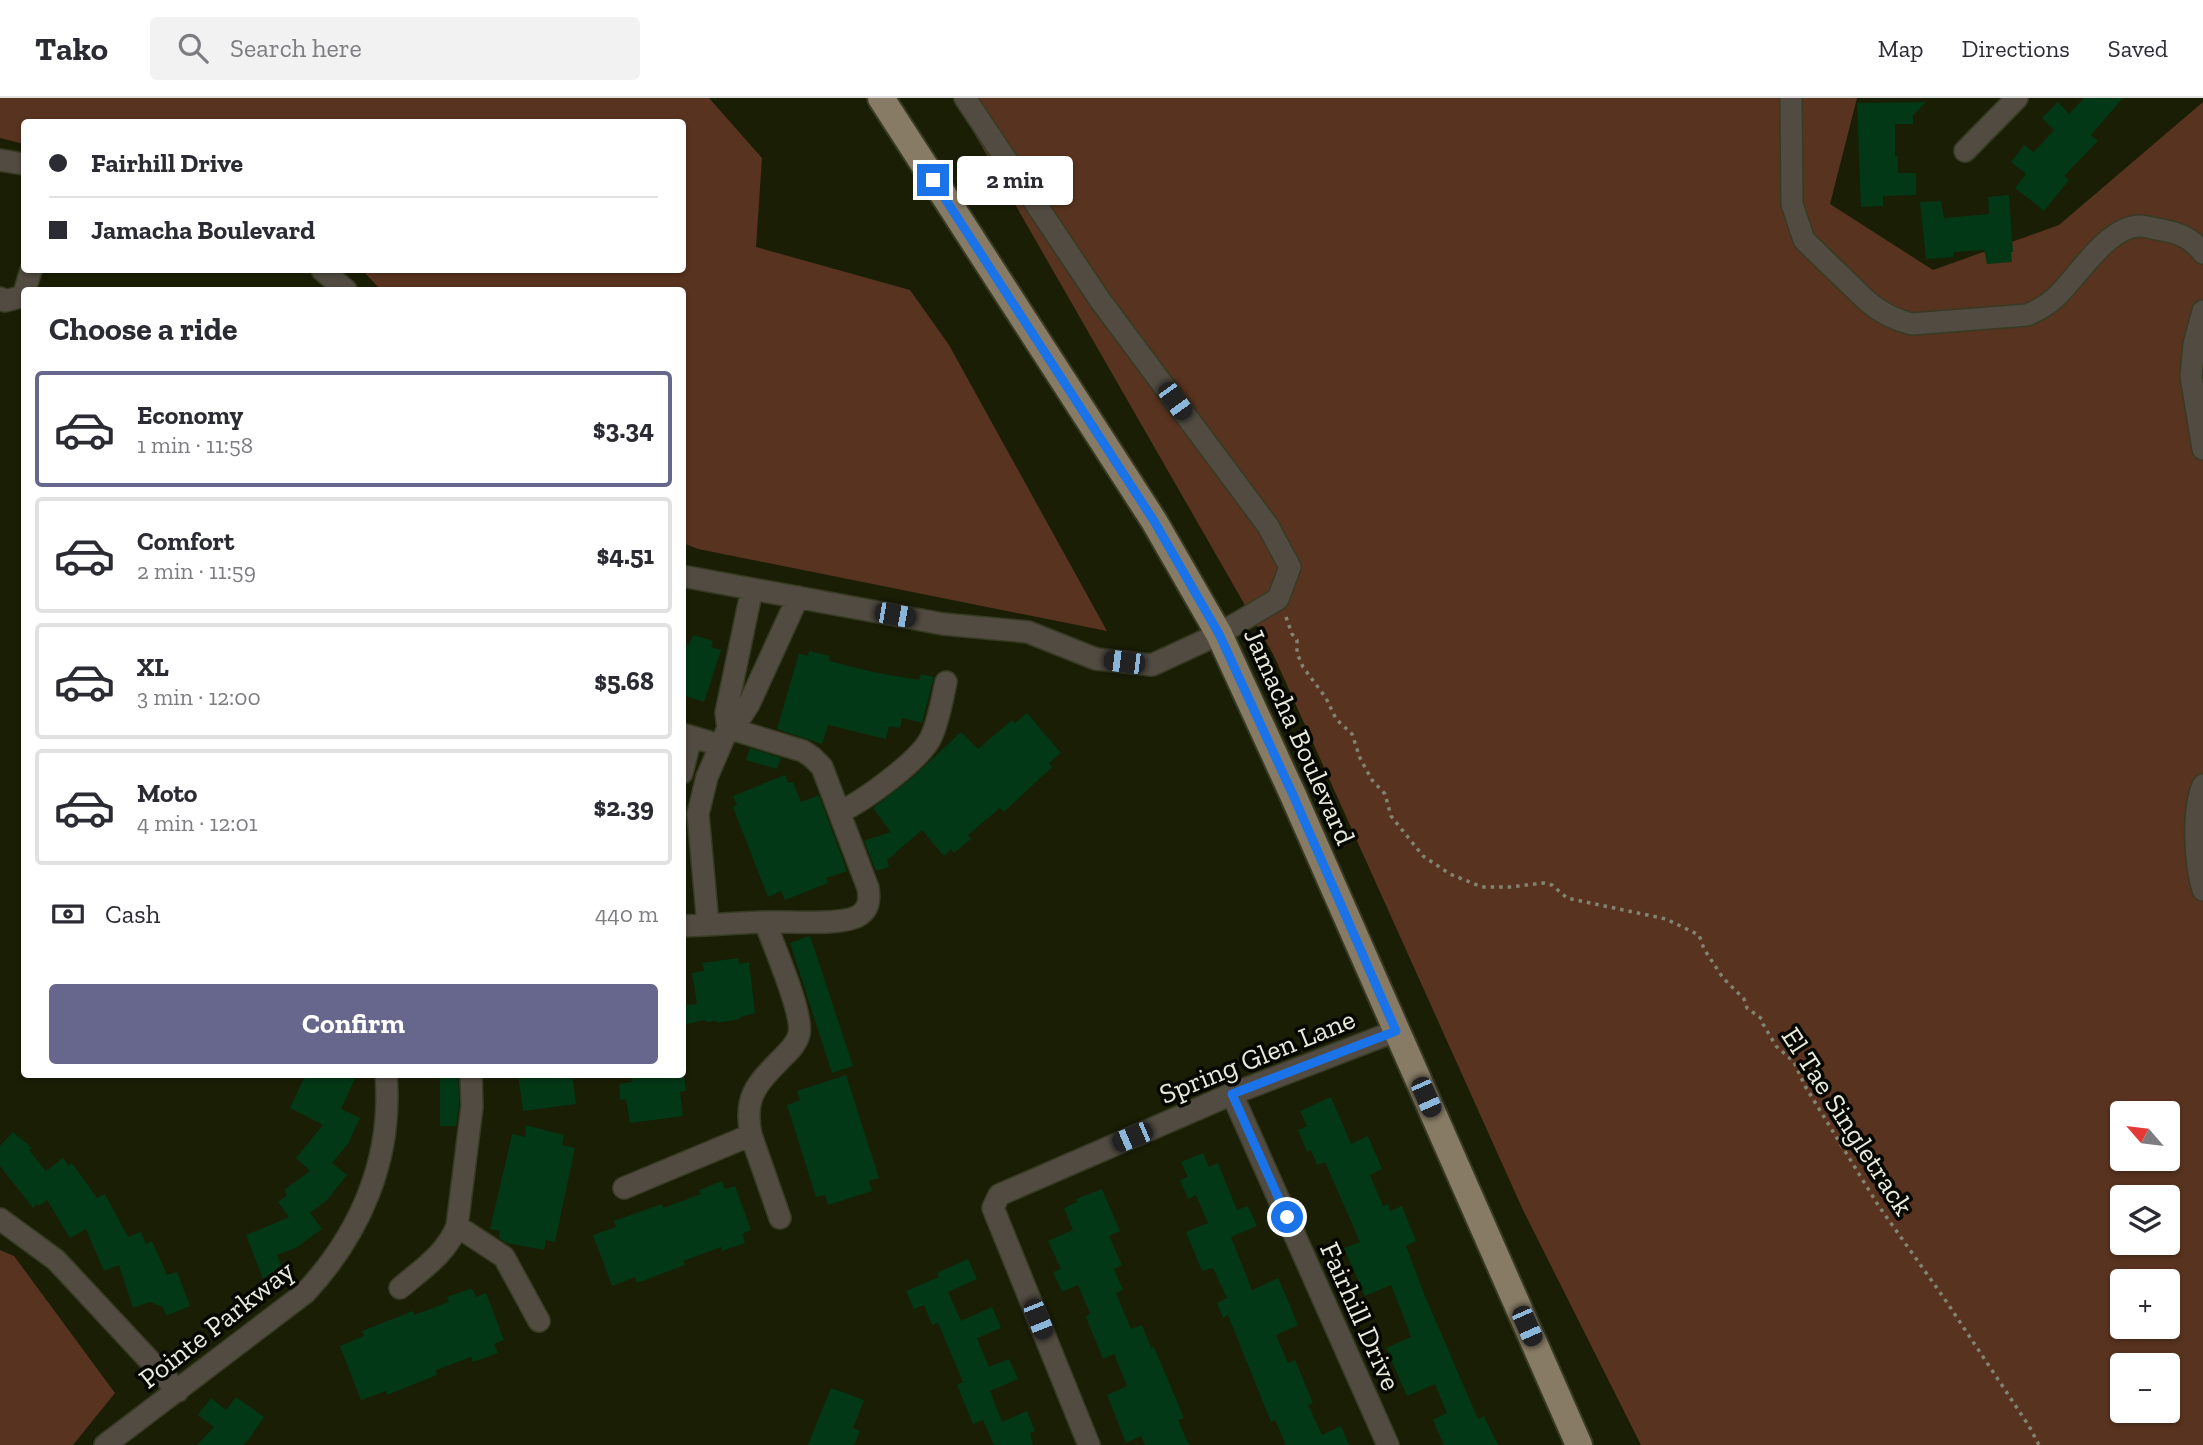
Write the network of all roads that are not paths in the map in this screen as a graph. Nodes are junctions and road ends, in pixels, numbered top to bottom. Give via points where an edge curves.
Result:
1 (881, 98) edge
2 (965, 98) edge
3 (1791, 98) edge
4 (2017, 98) edge
5 (1965, 151) dead end
6 (0, 160) edge
7 (21, 164) edge
8 (2203, 253) edge
9 (326, 273) edge
10 (342, 287) edge
11 (21, 295) edge
12 (0, 298) edge
13 (2203, 312) edge
14 (2203, 449) edge
15 (686, 577) edge
16 (752, 589) junction
17 (798, 597) junction
18 (1219, 634) junction
19 (735, 669) junction
20 (762, 674) junction
21 (946, 682) dead end
22 (687, 736) edge
23 (724, 737) junction
24 (2203, 785) edge
25 (691, 807) edge
26 (840, 812) junction
27 (2203, 890) edge
28 (765, 922) junction
29 (708, 925) junction
30 (686, 926) edge
31 (1396, 1031) junction
32 (386, 1078) edge
33 (471, 1078) edge
34 (1232, 1094) junction
35 (751, 1135) junction
36 (624, 1188) dead end
37 (780, 1218) dead end
38 (0, 1219) edge
39 (457, 1226) junction
40 (400, 1288) dead end
41 (540, 1321) dead end
42 (178, 1391) junction
43 (105, 1445) edge
44 (1089, 1445) edge
45 (1388, 1445) edge
46 (1579, 1445) edge

1 - 18 main road, Jamacha Boulevard via 1154,521
2 - 18 street via 1100,300 1268,526 1290,567 1278,599
3 - 8 street via 1792,204 1798,229 1867,301 1900,321 1912,324 2027,315 2048,304 2116,235 2133,227 2181,234
4 - 5 street
6 - 7 street
9 - 10 street
11 - 12 street via 5,301
13 - 14 street via 2192,376
15 - 16 street
16 - 17 street
16 - 19 street
17 - 18 street via 943,624 1028,632 1096,659 1152,665
17 - 20 street
18 - 31 main road, Jamacha Boulevard
19 - 20 street
19 - 23 street
20 - 23 street via 740,718
21 - 26 street via 932,737 923,750
22 - 23 street
23 - 25 street
23 - 26 street via 803,751 813,757
24 - 27 street via 2196,843
25 - 29 street
26 - 28 street via 868,888 870,900 865,909 857,917 840,921
28 - 29 street
28 - 35 street via 799,1015 799,1034 747,1104
29 - 30 street
31 - 34 street, Spring Glen Lane
31 - 46 main road, Jamacha Boulevard
32 - 42 street, Pointe Parkway via 382,1155 365,1206 340,1252 305,1293
33 - 39 street via 472,1107
34 - 44 street, Spring Glen Lane via 999,1195 993,1208
34 - 45 street, Fairhill Drive
35 - 36 street
35 - 37 street
38 - 42 street via 56,1260
39 - 40 street via 443,1250
39 - 41 street via 504,1257
42 - 43 street, Pointe Parkway

